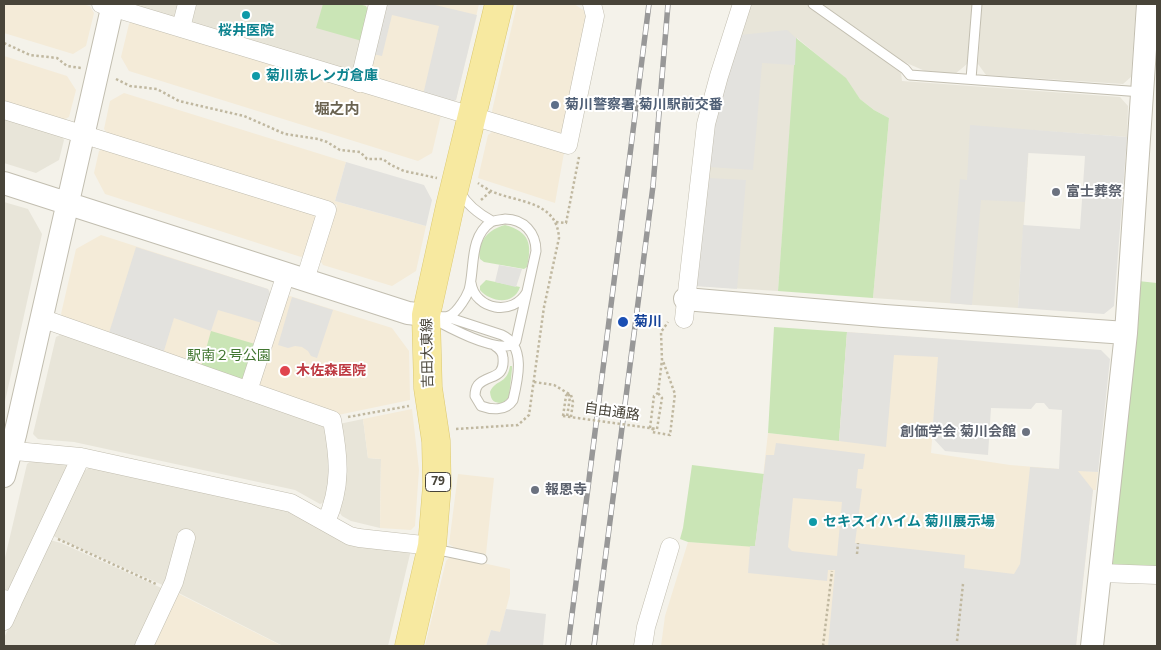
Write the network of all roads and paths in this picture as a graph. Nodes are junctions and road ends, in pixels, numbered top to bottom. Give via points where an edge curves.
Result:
1 (187, 4) edge
2 (378, 4) edge
3 (499, 4) edge
4 (592, 4) edge
5 (742, 4) edge
6 (814, 4) edge
7 (977, 4) edge
8 (1148, 4) edge
9 (109, 5) edge
10 (181, 28) junction
11 (4, 43) edge
12 (1151, 69) edge
13 (87, 71) dead end
14 (113, 78) dead end
15 (971, 79) junction
16 (359, 83) junction
17 (1142, 92) junction
18 (4, 110) edge
19 (471, 117) junction
20 (84, 135) junction
21 (580, 156) dead end
22 (457, 179) junction
23 (4, 182) edge
24 (491, 191) junction
25 (479, 203) dead end
26 (68, 204) junction
27 (542, 208) dead end
28 (492, 221) junction
29 (556, 222) dead end
30 (296, 277) junction
31 (470, 281) junction
32 (528, 290) junction
33 (684, 309) junction
34 (436, 316) junction
35 (42, 318) junction
36 (1126, 333) junction
37 (492, 344) junction
38 (514, 344) junction
39 (662, 360) junction
40 (534, 382) dead end
41 (248, 391) junction
42 (568, 393) junction
43 (658, 393) junction
44 (415, 405) dead end
45 (571, 417) junction
46 (332, 420) junction
47 (651, 428) junction
48 (7, 449) edge
49 (81, 457) junction
50 (4, 476) edge
51 (326, 522) junction
52 (46, 534) junction
53 (186, 538) dead end
54 (858, 543) dead end
55 (432, 546) junction
56 (670, 547) dead end
57 (857, 554) dead end
58 (482, 559) dead end
59 (832, 571) dead end
60 (1100, 573) junction
61 (1157, 575) edge
62 (963, 584) dead end
63 (171, 590) junction
64 (8, 600) edge
65 (4, 621) edge
66 (957, 641) dead end
67 (144, 646) edge
68 (409, 646) edge
69 (643, 646) edge
70 (823, 646) edge
71 (1092, 646) edge

1 - 10 street
2 - 16 street
3 - 19 main road, 吉田大東線 / 79
4 - 19 street via 595,16 568,145
5 - 33 street via 706,124
6 - 15 lane via 910,75
7 - 15 lane
8 - 12 street
9 - 10 street
9 - 20 street
10 - 16 street
11 - 13 path via 30,55 56,58 67,66
12 - 17 street
14 - 22 path via 130,86 157,89 179,101 236,114 285,134 318,139 340,150 360,152 367,159 382,159 404,171
15 - 17 lane
16 - 19 street
17 - 36 street
18 - 20 street
19 - 22 main road, 吉田大東線 / 79
20 - 26 street
20 - 30 street via 327,210
21 - 29 path via 566,224
22 - 24 path
22 - 28 lane via 463,198
22 - 34 main road, 吉田大東線 / 79
23 - 26 street
24 - 25 path
24 - 27 path
26 - 30 street
26 - 35 street
28 - 31 lane via 477,240
28 - 32 lane via 512,219 523,224 534,236 536,258
30 - 34 street via 408,312
30 - 41 street
31 - 32 lane via 475,296 494,308 517,303
31 - 34 lane via 466,297 453,314
32 - 38 lane
33 - 36 street via 884,316
33 - 39 path via 661,332
34 - 37 lane via 460,333
34 - 38 lane via 502,336
34 - 55 main road, 吉田大東線 / 79 via 428,388 438,463
35 - 41 street
35 - 48 street
36 - 60 street
37 - 38 lane via 504,348
37 - 38 lane via 501,350 502,369 498,375 478,385 475,396 481,406 496,409 505,408 513,400 518,357
39 - 43 path
39 - 47 path, bridge via 675,394 670,435 652,432
40 - 42 path via 554,385
41 - 46 street
42 - 45 path via 572,397
42 - 45 path, 自由通路, bridge via 565,416
43 - 47 path via 654,396
43 - 47 path, 自由通路, bridge via 662,398 657,429
44 - 46 path
45 - 47 path, 自由通路, bridge
46 - 51 street via 338,473 333,506
48 - 49 street
48 - 50 street
49 - 51 street via 291,503
49 - 52 street
51 - 55 street via 359,538
52 - 63 path
52 - 64 street
53 - 63 street
54 - 57 path
55 - 58 lane
55 - 68 main road, 吉田大東線 / 79
56 - 69 street
59 - 70 path
60 - 61 street
60 - 71 street
62 - 66 path
63 - 67 street
64 - 65 street

